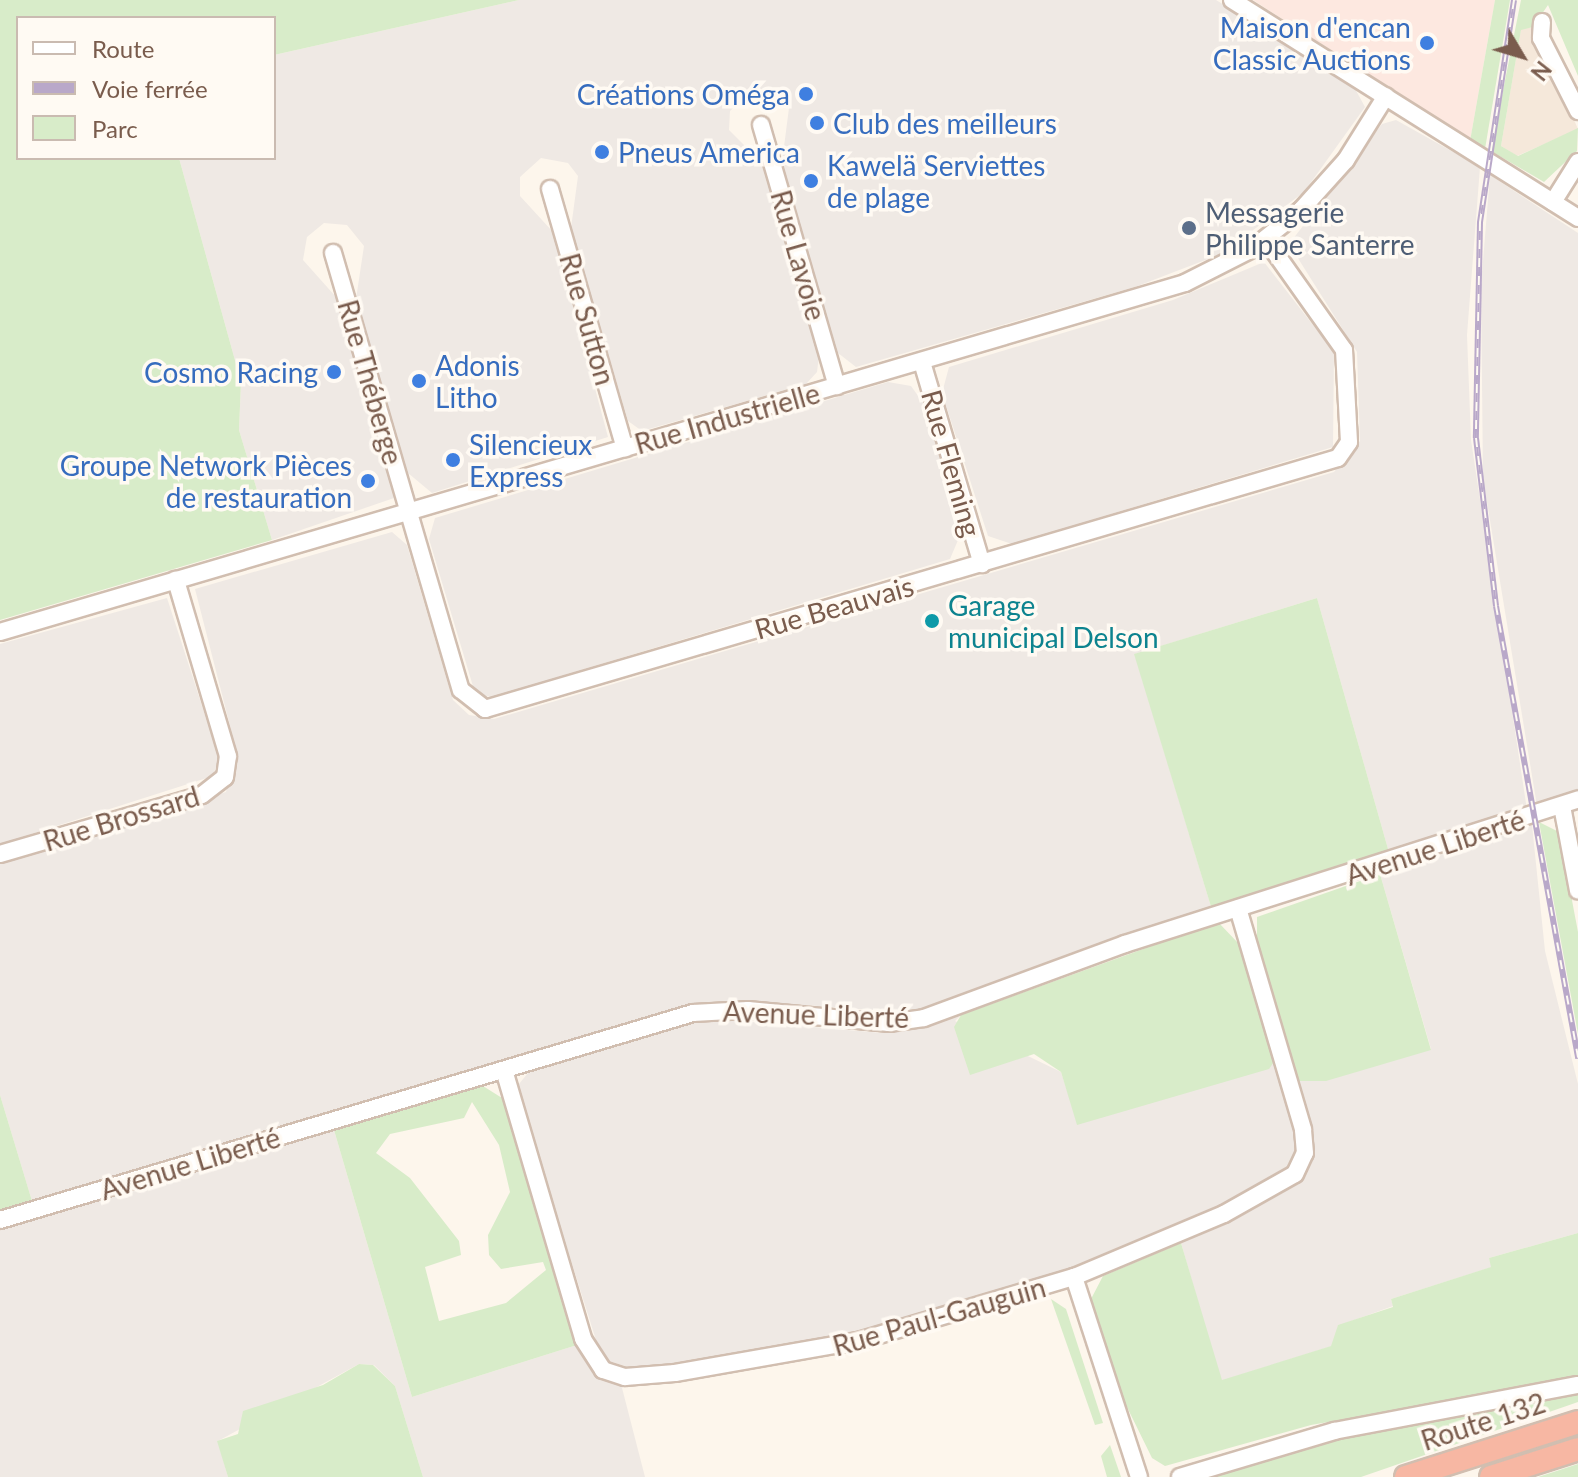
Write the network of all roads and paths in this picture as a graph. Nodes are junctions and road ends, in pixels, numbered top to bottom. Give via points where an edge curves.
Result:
1 (1232, 0) edge
2 (1542, 22) dead end
3 (1386, 96) junction
4 (1578, 111) edge
5 (761, 125) dead end
6 (1578, 162) edge
7 (550, 189) dead end
8 (1553, 202) junction
9 (1578, 218) edge
10 (1266, 240) junction
11 (333, 253) dead end
12 (922, 362) junction
13 (837, 386) junction
14 (625, 448) junction
15 (409, 511) junction
16 (982, 564) junction
17 (176, 580) junction
18 (0, 632) edge
19 (1578, 799) edge
20 (1562, 806) junction
21 (0, 854) edge
22 (1578, 891) edge
23 (1238, 908) junction
24 (504, 1070) junction
25 (0, 1220) edge
26 (1074, 1277) junction
27 (1578, 1385) edge
28 (1578, 1422) edge
29 (1578, 1449) edge
30 (1139, 1477) edge
31 (1180, 1477) edge
32 (1406, 1477) edge
33 (1491, 1477) edge

1 - 3 street
2 - 4 street via 1541,38
3 - 8 street
3 - 10 street, Rue Industrielle via 1336,174
5 - 13 street, Rue Lavoie
6 - 8 street
7 - 14 street, Rue Sutton
8 - 9 street
10 - 12 street, Rue Industrielle via 1185,283
10 - 16 street, Rue Beauvais via 1344,350 1350,433 1343,454
11 - 15 street, Rue Théberge
12 - 13 street, Rue Industrielle
12 - 16 street, Rue Fleming
13 - 14 street, Rue Industrielle
14 - 15 street, Rue Industrielle
15 - 16 street, Rue Beauvais via 461,690 485,709
15 - 17 street, Rue Industrielle
17 - 18 street, Rue Industrielle
17 - 21 street, Rue Brossard via 228,756 225,777 202,795
19 - 20 street, Avenue Liberté
20 - 22 street
20 - 23 street, Avenue Liberté
23 - 24 street, Avenue Liberté via 912,1021 709,1010
23 - 26 street, Rue Paul-Gauguin via 1303,1129 1304,1160 1289,1180 1249,1202
24 - 25 street, Avenue Liberté
24 - 26 street, Rue Paul-Gauguin via 583,1339 609,1374 684,1372 833,1346
26 - 30 street
27 - 31 street via 1334,1431
28 - 32 highway, Route 132
29 - 33 highway, Route 132

